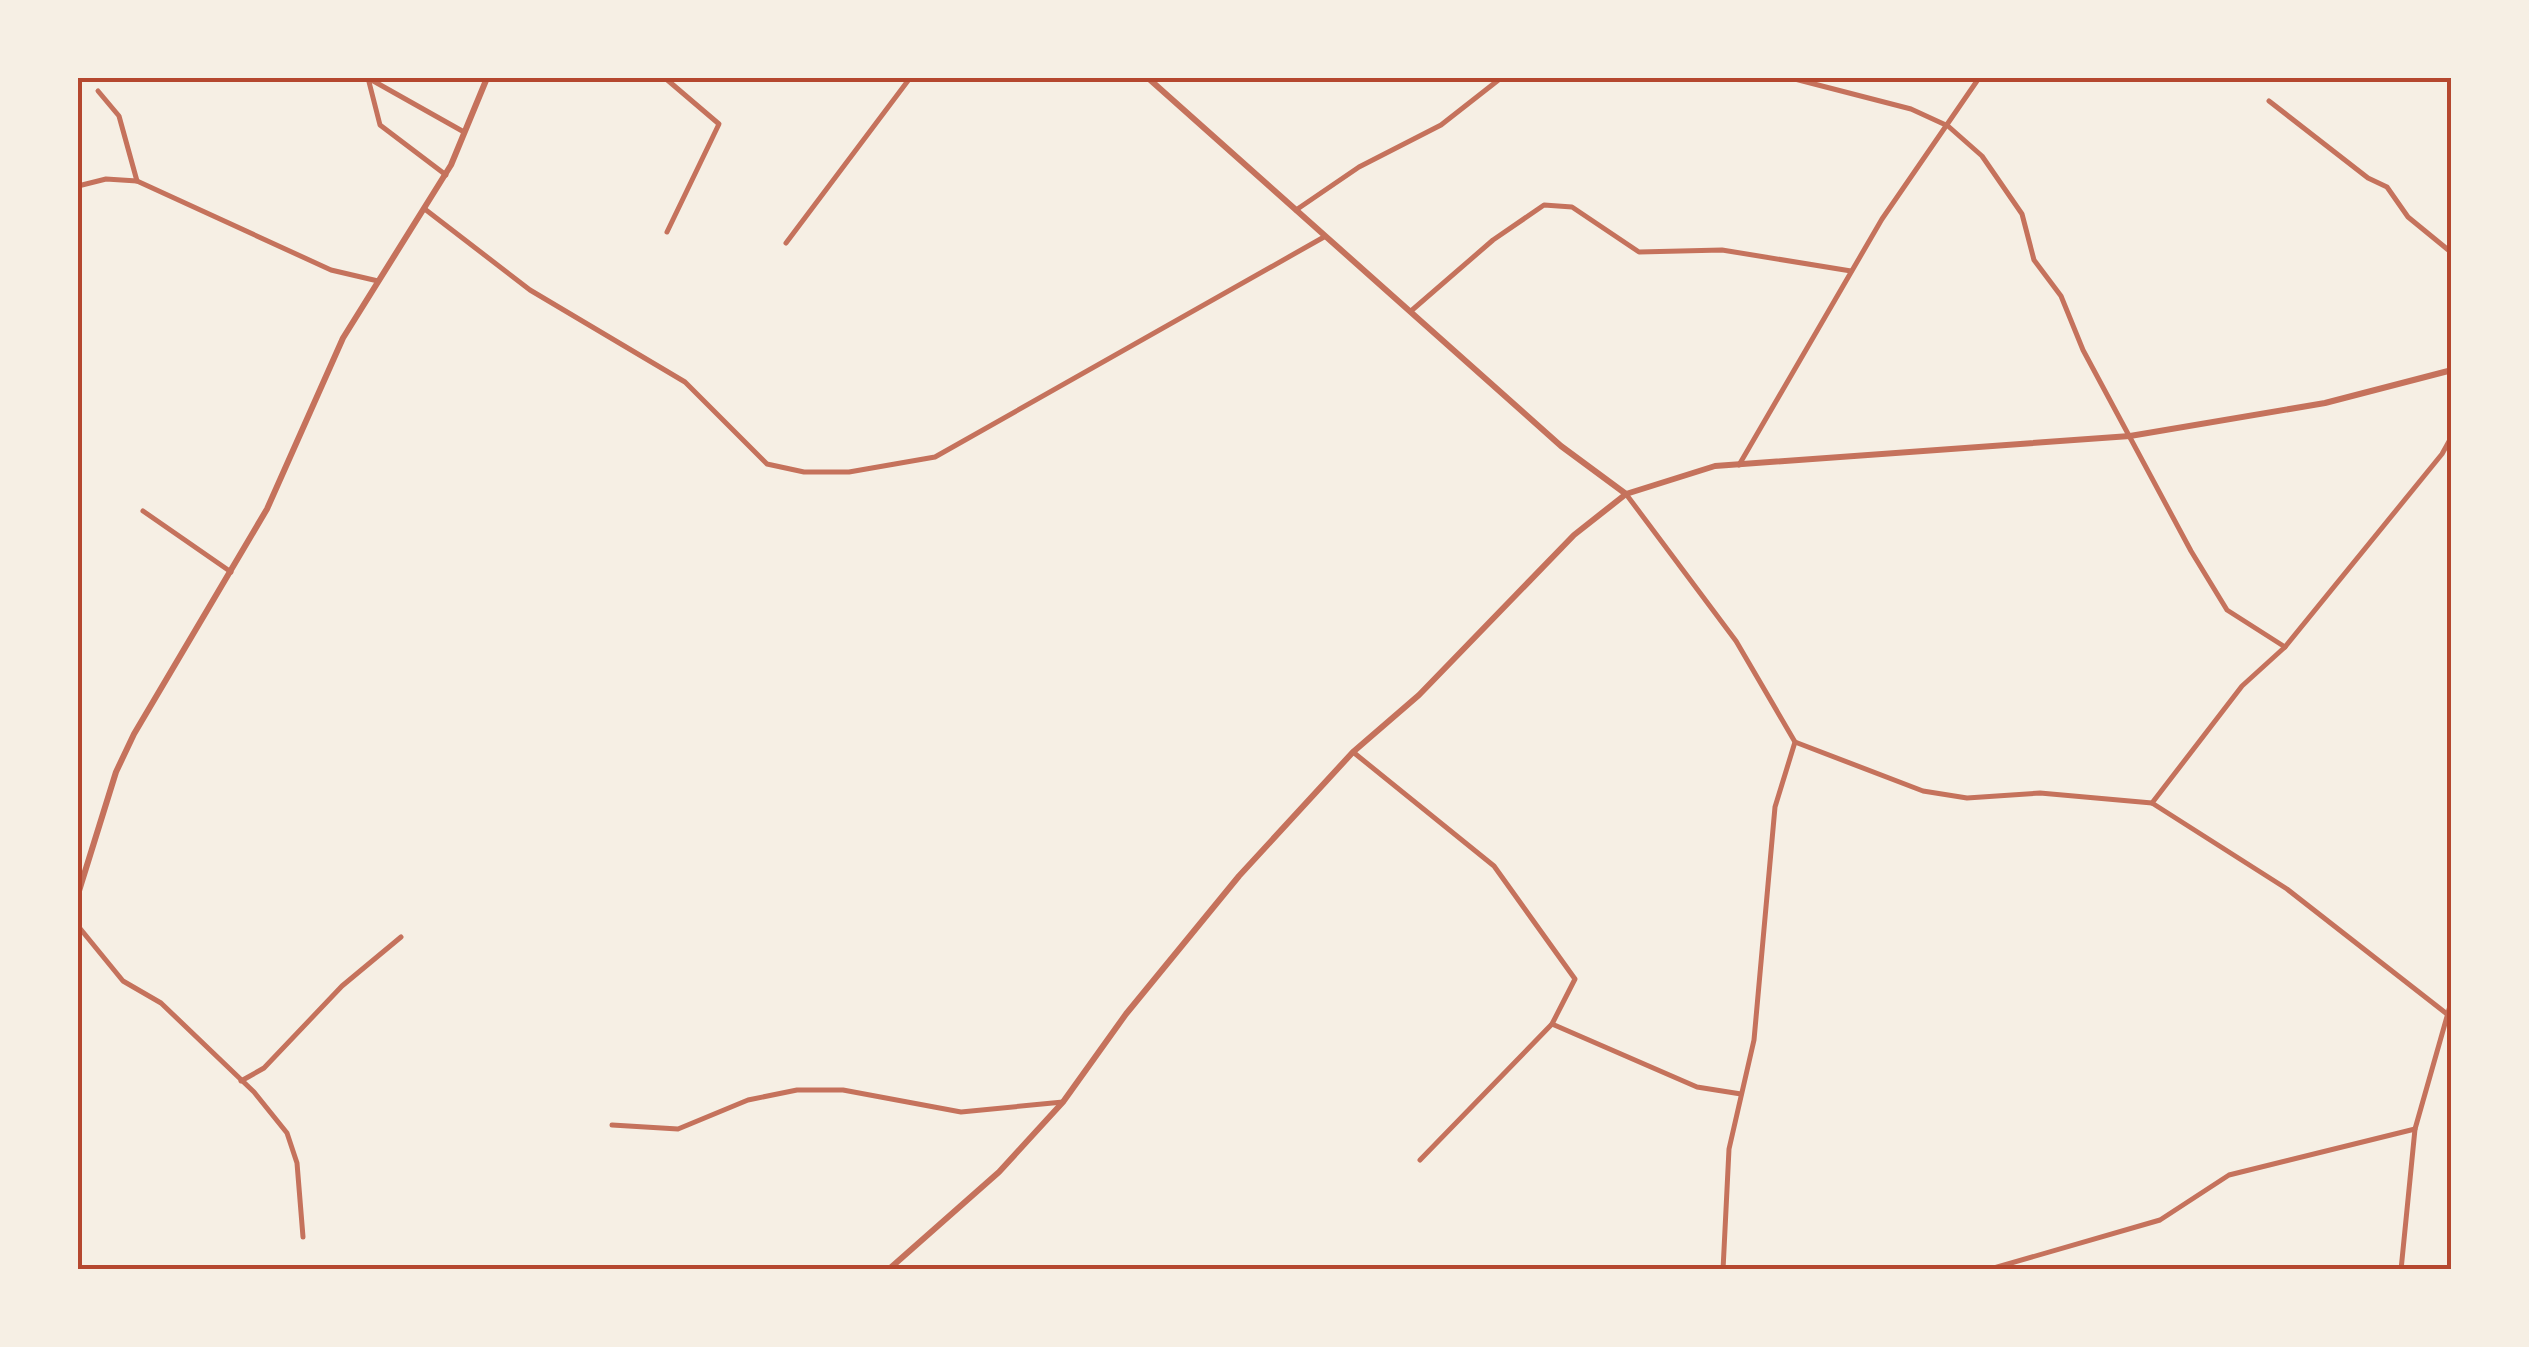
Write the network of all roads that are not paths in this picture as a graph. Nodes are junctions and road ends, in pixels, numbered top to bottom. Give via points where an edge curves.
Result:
1 (487, 78) edge
2 (665, 78) edge
3 (910, 78) edge
4 (1148, 78) edge
5 (1501, 78) edge
6 (1790, 78) edge
7 (1979, 78) edge
8 (98, 91) dead end
9 (2269, 101) dead end
10 (1948, 126) junction
11 (466, 134) junction
12 (446, 175) junction
13 (136, 181) junction
14 (78, 186) edge
15 (426, 210) junction
16 (1296, 210) junction
17 (667, 232) dead end
18 (1324, 237) junction
19 (786, 243) dead end
20 (2452, 253) edge
21 (1851, 272) junction
22 (379, 282) junction
23 (1411, 311) junction
24 (2452, 370) edge
25 (2130, 436) junction
26 (2452, 436) edge
27 (1739, 465) junction
28 (1626, 494) junction
29 (143, 510) dead end
30 (231, 572) junction
31 (2284, 647) junction
32 (1794, 742) junction
33 (1353, 752) junction
34 (2152, 803) junction
35 (78, 894) edge
36 (78, 926) edge
37 (401, 937) dead end
38 (2452, 999) edge
39 (2448, 1014) junction
40 (1552, 1024) junction
41 (241, 1080) junction
42 (1741, 1094) junction
43 (1063, 1102) junction
44 (612, 1124) dead end
45 (2415, 1128) junction
46 (1420, 1160) dead end
47 (303, 1237) dead end
48 (888, 1270) edge
49 (1723, 1270) edge
50 (1987, 1270) edge
51 (2401, 1270) edge

1 - 11 street
2 - 17 street via 718,124
3 - 19 street
4 - 16 street
5 - 16 street via 1432,130 1330,184
6 - 10 street via 1897,105
7 - 10 street
8 - 13 street via 119,116
9 - 20 street via 2387,187 2408,217
10 - 21 street
10 - 25 street via 1982,156 2017,205 2034,260 2061,296
11 - 12 street
11 - 12 street via 368,78 380,124
12 - 15 street
13 - 14 street
13 - 22 street via 331,270
15 - 18 street via 530,290 685,382 767,464 804,472 862,471 935,457
15 - 22 street
16 - 18 street
18 - 23 street
21 - 23 street via 1722,250 1639,252 1572,207 1544,206
21 - 27 street
22 - 30 street via 343,338 279,484
23 - 28 street via 1561,446
24 - 25 street via 2326,403
25 - 27 street
25 - 31 street via 2227,610
26 - 31 street
27 - 28 street via 1682,474
28 - 32 street via 1736,642
28 - 33 street via 1574,535 1408,706
29 - 30 street
30 - 35 street via 116,772
31 - 34 street via 2242,686
32 - 34 street via 1938,794 2040,793
32 - 42 street via 1775,807 1758,1008
33 - 40 street via 1494,866 1552,942 1575,979
33 - 43 street via 1239,876
34 - 39 street via 2286,890
36 - 41 street via 123,981 161,1003
37 - 41 street via 342,986 264,1068
38 - 39 street
39 - 45 street
40 - 42 street via 1697,1087
40 - 46 street
41 - 47 street via 292,1144
42 - 49 street via 1729,1149
43 - 44 street via 960,1112 844,1090 797,1090 748,1100 678,1129
43 - 48 street via 988,1182
45 - 50 street via 2229,1175 2160,1220
45 - 51 street

